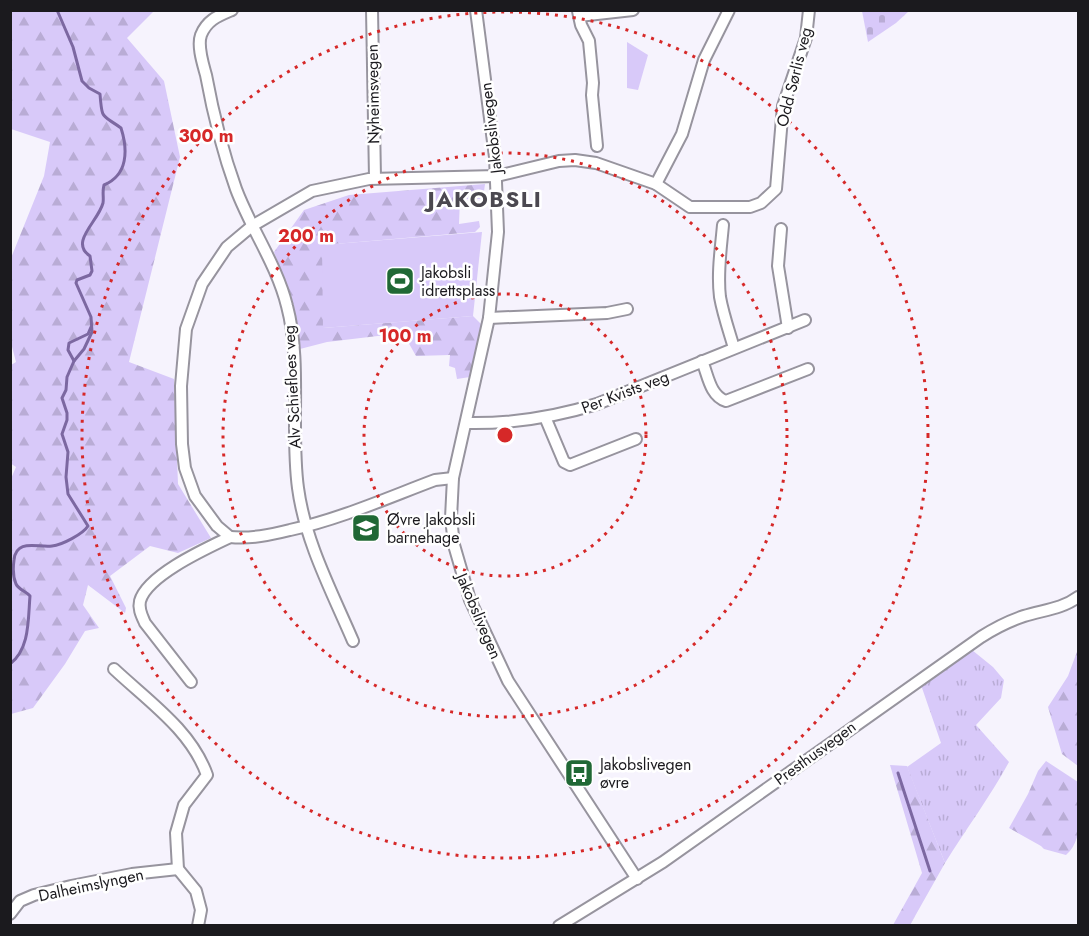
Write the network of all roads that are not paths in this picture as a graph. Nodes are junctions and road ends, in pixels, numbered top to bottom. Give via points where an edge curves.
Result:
1 (232, 10) edge
2 (372, 10) edge
3 (476, 10) edge
4 (633, 10) edge
5 (729, 10) edge
6 (809, 10) edge
7 (579, 13) edge
8 (597, 146) dead end
9 (497, 176) junction
10 (375, 178) junction
11 (656, 184) junction
12 (723, 225) dead end
13 (252, 226) junction
14 (781, 229) dead end
15 (627, 309) dead end
16 (489, 318) junction
17 (805, 320) dead end
18 (788, 328) junction
19 (734, 348) junction
20 (702, 361) junction
21 (808, 369) dead end
22 (545, 417) junction
23 (466, 423) junction
24 (636, 439) dead end
25 (453, 478) junction
26 (306, 526) junction
27 (230, 537) junction
28 (1078, 597) edge
29 (353, 641) dead end
30 (114, 669) dead end
31 (191, 682) dead end
32 (178, 869) junction
33 (637, 879) junction
34 (10, 914) edge
35 (195, 925) edge
36 (559, 926) edge

1 - 13 street, Alv Schiefloes veg via 212,18 206,27 201,36 202,58 226,159
2 - 10 street, Nyheimsvegen
3 - 9 street, Jakobslivegen
4 - 7 street
5 - 11 street via 704,60 682,134
6 - 11 street, Odd Sørlis veg via 806,38 783,106 776,189 770,197 750,207 690,207
7 - 8 street via 590,41
9 - 10 street, Odd Sørlis veg
9 - 11 street, Odd Sørlis veg via 575,160 596,163
9 - 16 street, Jakobslivegen via 497,248
10 - 13 street, Odd Sørlis veg via 312,191
12 - 19 street via 720,296
13 - 26 street, Alv Schiefloes veg via 279,279 288,308 298,486
13 - 27 street, Odd Sørlis veg via 227,247 202,284 186,329 181,386 185,468 195,496
14 - 18 street via 778,266
15 - 16 street
16 - 23 street, Jakobslivegen
17 - 18 street, Per Kvists veg
18 - 19 street, Per Kvists veg
19 - 20 street, Per Kvists veg
20 - 21 street via 715,394 726,401
20 - 22 street, Per Kvists veg via 597,404
22 - 23 street, Per Kvists veg
22 - 24 street via 564,462 570,465
23 - 25 street, Jakobslivegen
25 - 26 street via 435,480
25 - 33 street, Jakobslivegen via 451,519 457,558 470,600 496,658
26 - 27 street via 254,537
26 - 29 street, Alv Schiefloes veg
27 - 31 street via 172,568 149,587 139,603 145,623
28 - 33 street, Presthusvegen via 1002,625 981,637
30 - 32 street via 184,733 207,775 184,805 176,833
32 - 34 street, Dalheimslyngen via 70,886 20,902
32 - 35 street via 196,891 201,910
33 - 36 street, Presthusvegen

